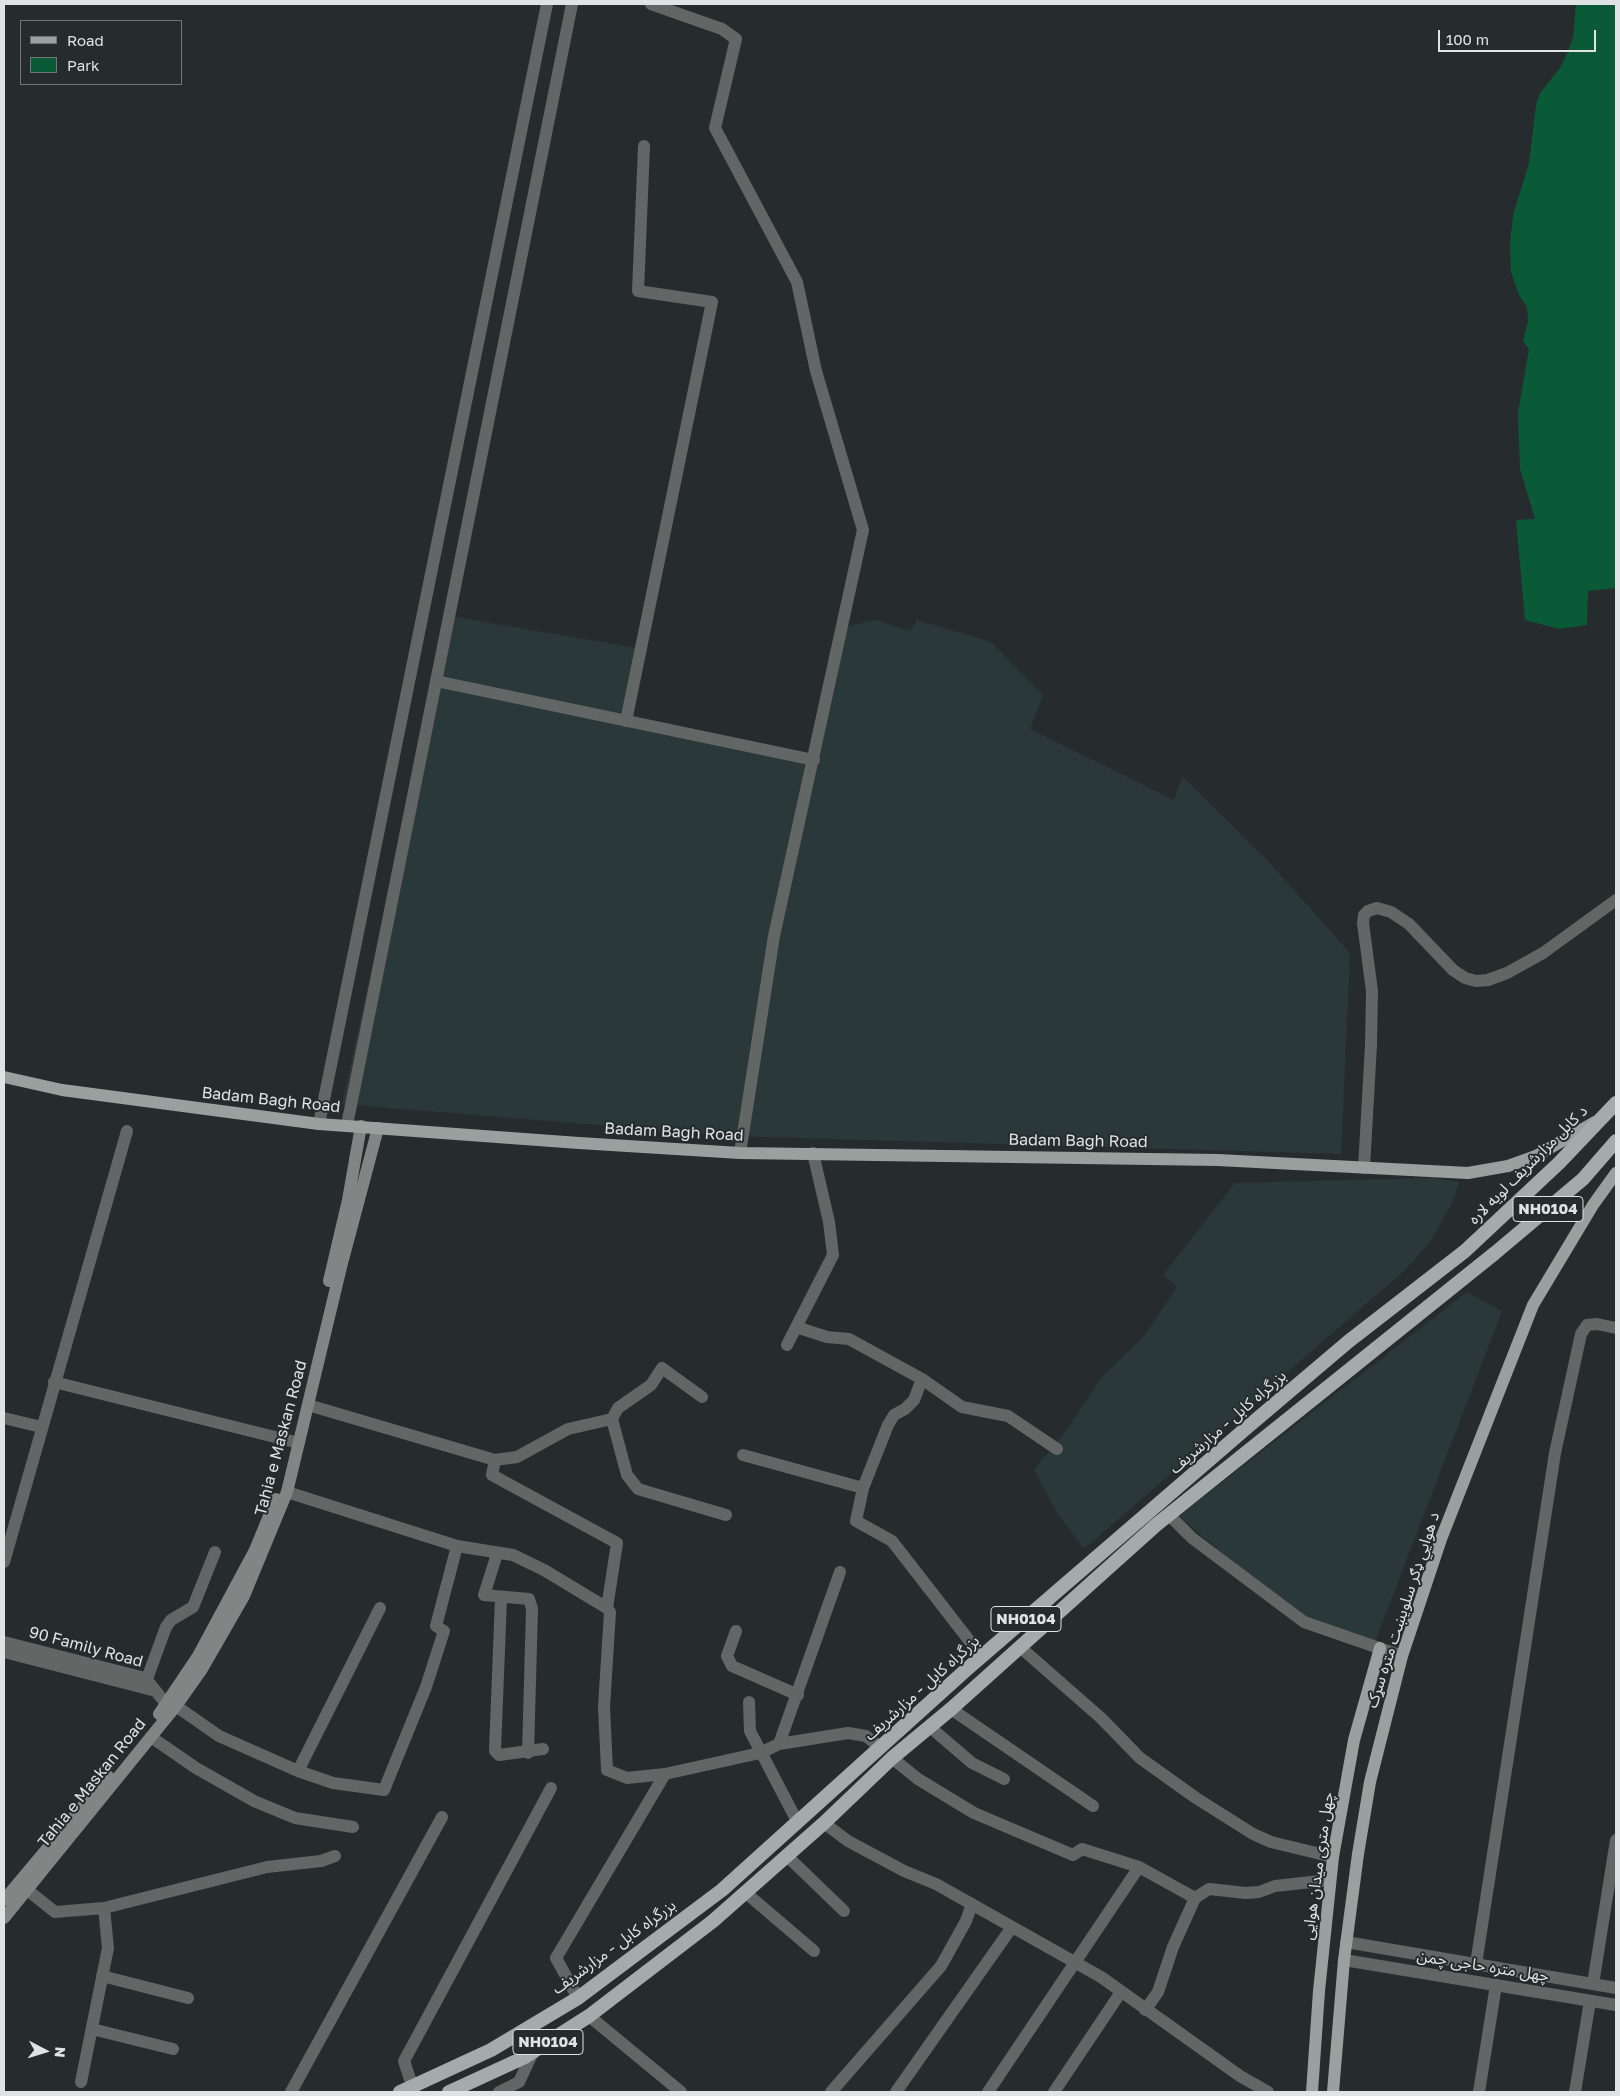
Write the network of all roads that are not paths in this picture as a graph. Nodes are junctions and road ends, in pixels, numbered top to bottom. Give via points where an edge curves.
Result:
1 (547, 4) edge
2 (572, 4) edge
3 (651, 4) edge
4 (644, 146) dead end
5 (436, 681) junction
6 (626, 721) junction
7 (814, 760) junction
8 (1616, 900) edge
9 (4, 1077) edge
10 (1616, 1103) edge
11 (1598, 1120) junction
12 (319, 1124) junction
13 (347, 1125) junction
14 (361, 1126) junction
15 (378, 1128) junction
16 (127, 1131) dead end
17 (1616, 1141) edge
18 (740, 1153) junction
19 (813, 1153) junction
20 (1364, 1168) junction
21 (1616, 1173) edge
22 (1464, 1251) joint
23 (796, 1326) junction
24 (1616, 1328) edge
25 (787, 1346) dead end
26 (922, 1379) junction
27 (54, 1382) junction
28 (702, 1397) dead end
29 (308, 1405) junction
30 (4, 1418) edge
31 (612, 1419) junction
32 (41, 1427) junction
33 (295, 1442) junction
34 (1057, 1449) dead end
35 (743, 1455) dead end
36 (495, 1460) junction
37 (863, 1488) junction
38 (287, 1492) junction
39 (726, 1515) dead end
40 (1169, 1515) junction
41 (457, 1546) junction
42 (215, 1552) dead end
43 (497, 1554) junction
44 (4, 1562) edge
45 (840, 1572) dead end
46 (500, 1598) junction
47 (380, 1608) dead end
48 (607, 1608) junction
49 (736, 1631) dead end
50 (4, 1642) edge
51 (1020, 1647) junction
52 (1380, 1648) junction
53 (4, 1652) edge
54 (1402, 1656) junction
55 (982, 1657) junction
56 (149, 1686) junction
57 (798, 1695) junction
58 (749, 1702) dead end
59 (171, 1707) junction
60 (951, 1709) junction
61 (930, 1726) junction
62 (151, 1737) junction
63 (779, 1744) junction
64 (881, 1748) junction
65 (543, 1749) dead end
66 (528, 1752) junction
67 (760, 1754) junction
68 (892, 1758) junction
69 (298, 1771) junction
70 (665, 1774) junction
71 (1004, 1779) dead end
72 (550, 1788) dead end
73 (1093, 1806) dead end
74 (442, 1817) dead end
75 (798, 1823) junction
76 (824, 1823) junction
77 (353, 1827) dead end
78 (1616, 1840) edge
79 (335, 1856) dead end
80 (787, 1856) junction
81 (1333, 1857) junction
82 (1139, 1867) junction
83 (1330, 1880) junction
84 (26, 1889) junction
85 (746, 1892) junction
86 (1194, 1898) junction
87 (4, 1900) edge
88 (972, 1904) junction
89 (104, 1908) junction
90 (844, 1911) dead end
91 (4, 1918) edge
92 (1012, 1926) junction
93 (1346, 1942) junction
94 (814, 1951) dead end
95 (1344, 1960) junction
96 (1076, 1963) junction
97 (1476, 1964) junction
98 (102, 1976) junction
99 (1593, 1984) junction
100 (1496, 1985) junction
101 (1616, 1988) edge
102 (1121, 1992) junction
103 (188, 1998) dead end
104 (578, 1998) junction
105 (1590, 2001) junction
106 (1616, 2005) edge
107 (1145, 2010) junction
108 (589, 2016) junction
109 (92, 2029) junction
110 (173, 2050) dead end
111 (534, 2050) junction
112 (81, 2082) dead end
113 (407, 2090) edge
114 (291, 2092) edge
115 (449, 2092) edge
116 (499, 2092) edge
117 (682, 2092) edge
118 (832, 2092) edge
119 (896, 2092) edge
120 (988, 2092) edge
121 (1054, 2092) edge
122 (1268, 2092) edge
123 (1312, 2092) edge
124 (1333, 2092) edge
125 (1479, 2092) edge
126 (1574, 2092) edge

1 - 12 street
2 - 5 street
3 - 7 street via 722,29 736,39 715,128 797,282 816,371 864,530
4 - 6 street via 638,290 712,302
5 - 6 street
5 - 13 street
6 - 7 street
7 - 18 street via 774,936
8 - 20 street via 1542,953 1507,973 1476,981 1453,970 1409,924 1390,912 1377,908 1368,911 1363,924 1372,1009
9 - 12 main road, Badam Bagh Road via 62,1090
10 - 11 highway, د کابل مزارشریف لویه لاره / NH0104
11 - 20 main road, Badam Bagh Road via 1536,1156 1508,1166 1468,1173
11 - 22 highway, د کابل مزارشریف لویه لاره / NH0104 via 1559,1163
12 - 13 main road, Badam Bagh Road
13 - 14 main road, Badam Bagh Road
14 - 15 main road, Badam Bagh Road
14 - 33 main road, Tahia e Maskan Road
15 - 18 main road, Badam Bagh Road
15 - 29 main road, Tahia e Maskan Road
16 - 27 street
17 - 40 highway, بزرگراه کابل - مزارشریف / NH0104 via 1583,1179 1475,1270
18 - 19 main road, Badam Bagh Road
19 - 20 main road, Badam Bagh Road via 1218,1160
19 - 23 street via 834,1255
21 - 54 main road, د هوايي ډګر سلویښت متره سړک via 1533,1305 1441,1539
22 - 55 highway, بزرگراه کابل - مزارشریف / NH0104 via 1334,1354
23 - 25 street
23 - 26 street via 849,1339
24 - 97 street via 1586,1325 1581,1334 1555,1454
26 - 34 street via 962,1407 1008,1416
26 - 37 street via 914,1400 894,1415 888,1425
27 - 32 street
27 - 33 street
28 - 31 street via 662,1368 651,1385 618,1408
29 - 33 main road, Tahia e Maskan Road
29 - 36 street
30 - 32 street
31 - 36 street via 568,1429 517,1457
31 - 39 street via 627,1475 638,1489
32 - 44 street
33 - 38 main road, Tahia e Maskan Road
33 - 59 main road, Tahia e Maskan Road via 255,1550
35 - 37 street
36 - 48 street via 492,1475 617,1543
37 - 55 street via 856,1520 892,1541
38 - 41 street
38 - 59 main road, Tahia e Maskan Road via 244,1596 202,1669
40 - 51 highway, بزرگراه کابل - مزارشریف / NH0104
40 - 52 street via 1192,1538 1304,1622
41 - 43 street
41 - 69 street via 436,1626 444,1630 426,1687 384,1790 333,1783
42 - 56 street via 193,1607 166,1626
43 - 46 street via 484,1595
43 - 48 street via 513,1555 536,1566
45 - 57 street
46 - 66 street via 529,1599 532,1609
46 - 66 street via 495,1751 499,1755
47 - 69 street
48 - 70 street via 610,1612 604,1707 607,1770 626,1778
49 - 57 street via 727,1656 732,1666
50 - 56 street, 90 Family Road via 141,1677
51 - 60 highway, بزرگراه کابل - مزارشریف / NH0104
51 - 81 street via 1101,1718 1140,1758 1196,1798 1271,1842
52 - 54 street
52 - 81 main road, چهل متری میدان هوایی via 1354,1740
53 - 56 street, 90 Family Road
54 - 93 main road, د هوايي ډګر سلویښت متره سړک via 1370,1782
55 - 64 highway, بزرگراه کابل - مزارشریف / NH0104
56 - 59 street
57 - 63 street
58 - 67 street via 750,1731
59 - 62 main road, Tahia e Maskan Road
59 - 69 street via 219,1736
59 - 87 main road, Tahia e Maskan Road via 152,1724
60 - 61 highway, بزرگراه کابل - مزارشریف / NH0104
60 - 73 street
61 - 68 highway, بزرگراه کابل - مزارشریف / NH0104
61 - 71 street via 972,1763
62 - 77 street via 196,1768 254,1801 296,1818
62 - 84 main road, Tahia e Maskan Road
63 - 64 street via 848,1733 866,1736
63 - 67 street
64 - 75 highway, بزرگراه کابل - مزارشریف / NH0104
65 - 66 street
67 - 70 street
67 - 75 street
68 - 76 highway, بزرگراه کابل - مزارشریف / NH0104
68 - 82 street via 918,1779 974,1813 1073,1855 1082,1849
70 - 104 street via 556,1958
72 - 113 street via 404,2061
74 - 114 street
75 - 104 highway, بزرگراه کابل - مزارشریف / NH0104 via 722,1890
76 - 80 highway, بزرگراه کابل - مزارشریف / NH0104
76 - 88 street via 848,1841
78 - 99 street
79 - 89 street via 267,1867
80 - 85 highway, بزرگراه کابل - مزارشریف / NH0104
80 - 90 street
81 - 83 main road, چهل متری میدان هوایی
82 - 86 street
82 - 96 street
83 - 86 street via 1246,1893 1210,1889
83 - 123 main road, چهل متری میدان هوایی
84 - 89 street via 55,1912
84 - 91 main road, Tahia e Maskan Road
85 - 94 street
85 - 108 highway, بزرگراه کابل - مزارشریف / NH0104
86 - 107 street via 1158,1992
88 - 92 street
88 - 118 street via 941,1966
89 - 98 street via 108,1948
92 - 96 street
92 - 119 street
93 - 95 main road, د هوايي ډګر سلویښت متره سړک
93 - 97 street, چهل متره حاجی چمن
95 - 100 street, چهل متره حاجی چمن
95 - 124 main road, د هوايي ډګر سلویښت متره سړک
96 - 102 street
96 - 120 street
97 - 99 street, چهل متره حاجی چمن
98 - 103 street
98 - 109 street
99 - 101 street, چهل متره حاجی چمن
100 - 105 street, چهل متره حاجی چمن
100 - 125 street
102 - 107 street
102 - 121 street
104 - 113 highway, بزرگراه کابل - مزارشریف / NH0104 via 491,2050
105 - 106 street, چهل متره حاجی چمن
105 - 126 street
107 - 122 street
108 - 111 highway, بزرگراه کابل - مزارشریف / NH0104
108 - 117 street
109 - 110 street
109 - 112 street
111 - 115 highway, بزرگراه کابل - مزارشریف / NH0104
111 - 116 street via 519,2082

